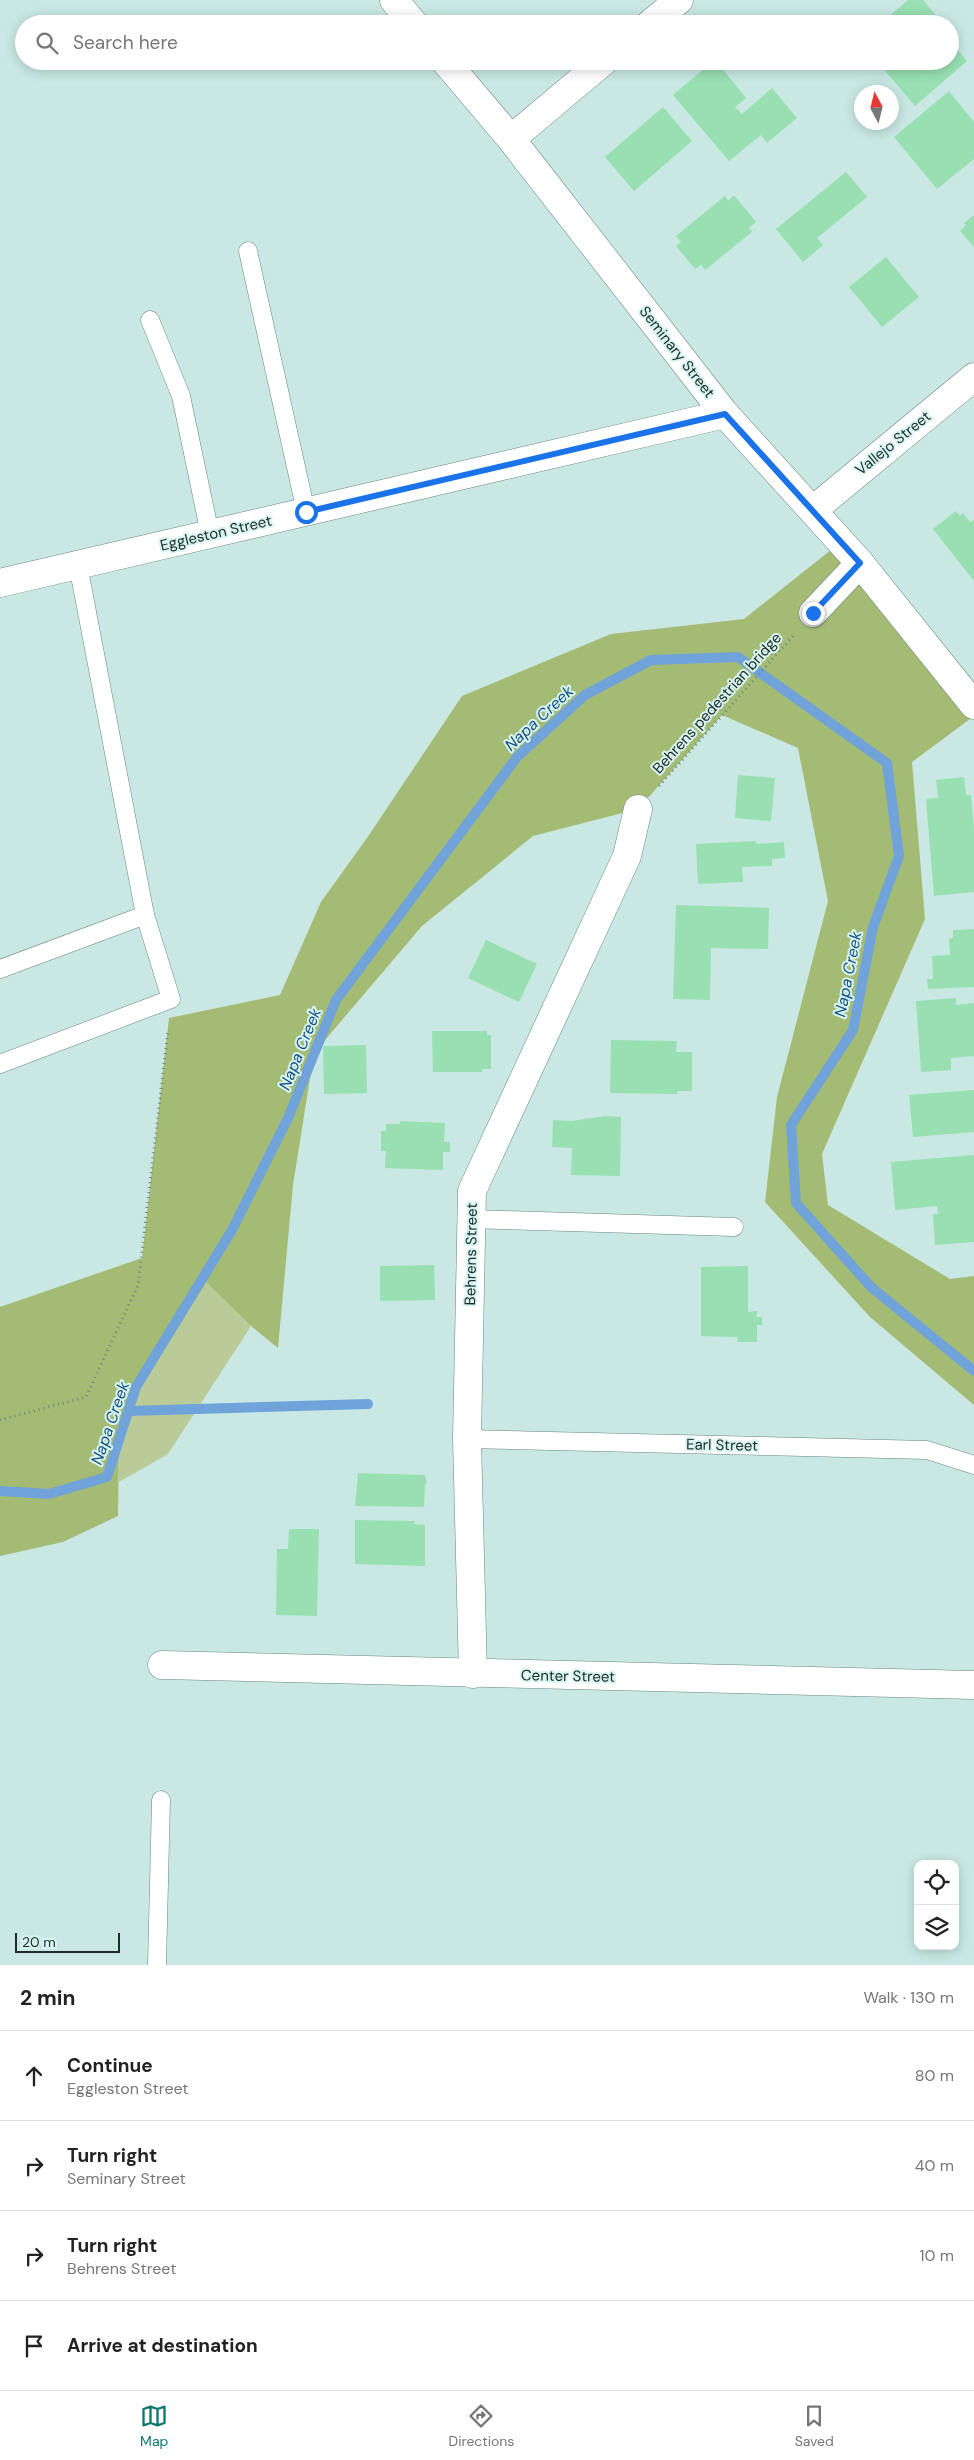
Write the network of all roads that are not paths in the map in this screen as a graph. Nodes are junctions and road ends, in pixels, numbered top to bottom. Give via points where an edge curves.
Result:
1 (394, 0) edge
2 (679, 0) edge
3 (406, 15) edge
4 (661, 15) edge
5 (453, 70) edge
6 (593, 70) edge
7 (510, 138) junction
8 (248, 251) dead end
9 (150, 320) dead end
10 (974, 378) edge
11 (725, 414) junction
12 (813, 510) junction
13 (306, 512) junction
14 (210, 534) junction
15 (860, 563) junction
16 (78, 565) junction
17 (0, 583) edge
18 (813, 613) road end
19 (974, 705) edge
20 (638, 809) road end
21 (145, 915) junction
22 (0, 969) edge
23 (0, 1064) edge
24 (471, 1219) junction
25 (734, 1227) dead end
26 (467, 1440) junction
27 (974, 1465) edge
28 (162, 1665) dead end
29 (473, 1674) junction
30 (974, 1685) edge
31 (161, 1800) dead end
32 (157, 1965) edge

1 - 3 street
2 - 4 street
5 - 7 street, Seminary Street
6 - 7 street
7 - 11 street, Seminary Street
8 - 13 lane
9 - 14 lane via 182,396
10 - 12 street, Vallejo Street
11 - 12 street, Seminary Street
11 - 13 street, Eggleston Street
12 - 15 street, Seminary Street
13 - 14 street, Eggleston Street
14 - 16 street, Eggleston Street
15 - 18 street
15 - 19 street, Seminary Street
16 - 17 street, Eggleston Street
16 - 21 lane
20 - 24 street, Behrens Street via 627,856 472,1191
21 - 22 lane
21 - 23 lane via 171,999
24 - 25 lane
24 - 26 street, Behrens Street
26 - 27 lane, Earl Street via 927,1450
26 - 29 street, Behrens Street
28 - 29 street, Center Street
29 - 30 street, Center Street
31 - 32 lane

